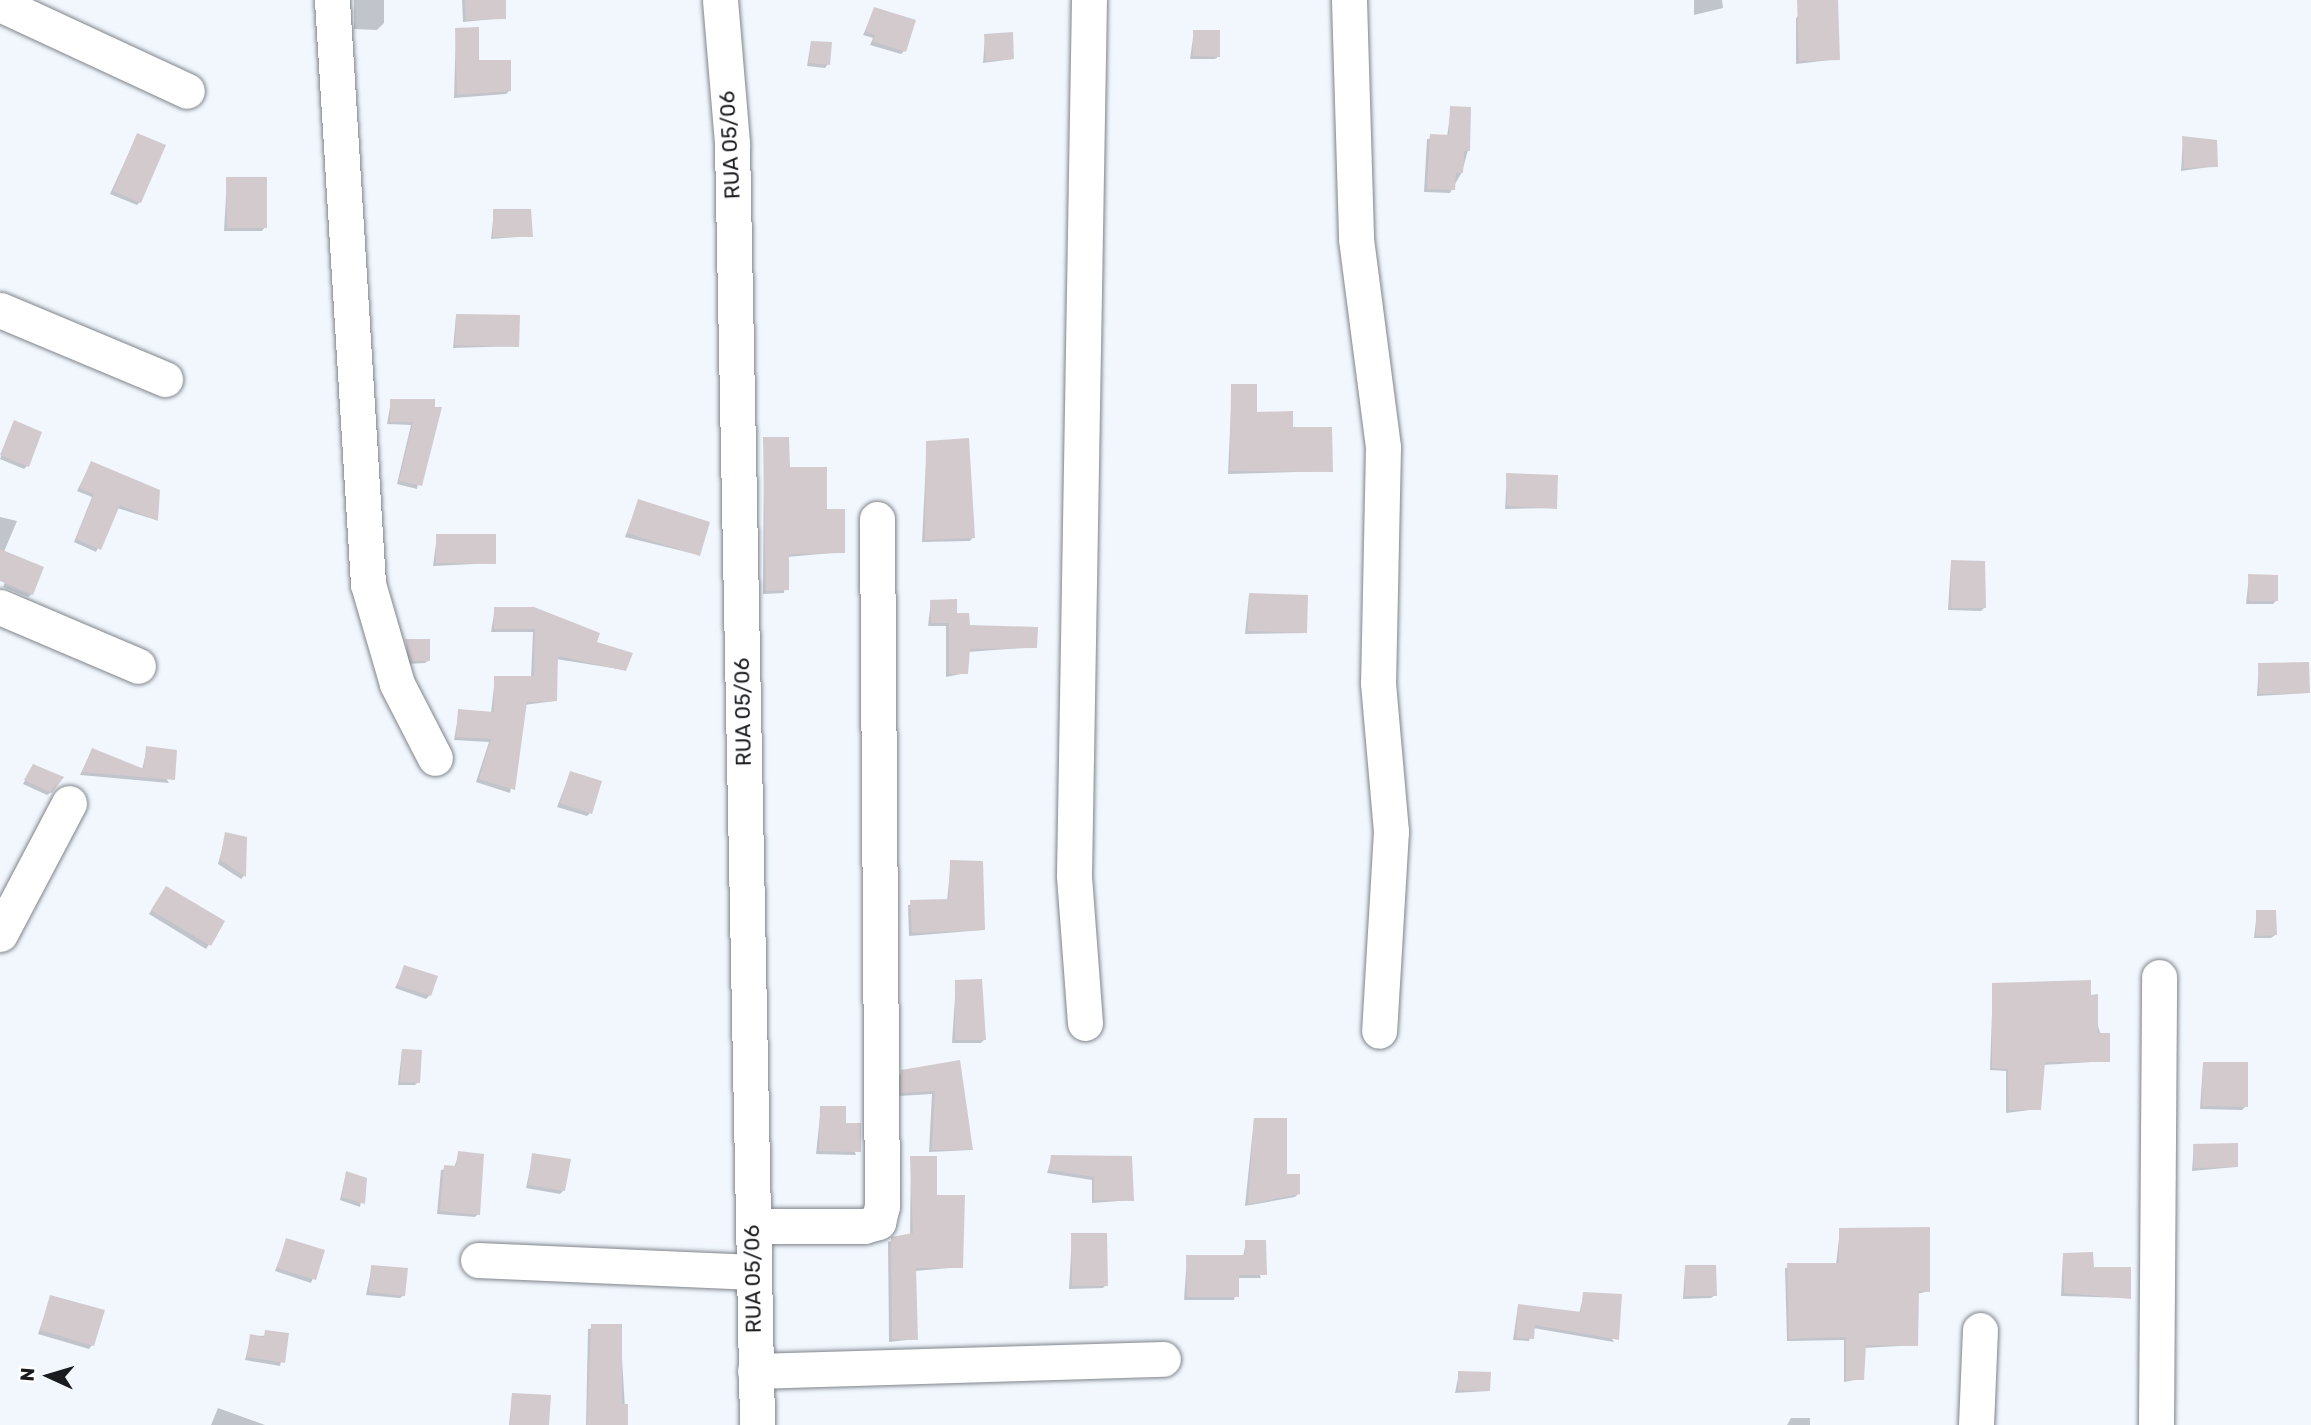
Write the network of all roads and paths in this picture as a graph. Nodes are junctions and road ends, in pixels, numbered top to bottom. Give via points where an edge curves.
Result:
1 (332, 0) edge
2 (720, 0) edge
3 (1089, 0) edge
4 (1349, 0) edge
5 (0, 4) edge
6 (187, 90) dead end
7 (0, 310) edge
8 (165, 379) dead end
9 (877, 519) dead end
10 (0, 607) edge
11 (138, 666) dead end
12 (435, 758) dead end
13 (69, 803) dead end
14 (0, 934) edge
15 (2159, 977) dead end
16 (1085, 1023) dead end
17 (1378, 1031) dead end
18 (753, 1226) junction
19 (478, 1260) dead end
20 (754, 1272) junction
21 (1980, 1330) dead end
22 (1163, 1359) dead end
23 (755, 1371) junction
24 (757, 1425) edge
25 (1976, 1425) edge
26 (2156, 1425) edge

1 - 12 street via 368,584 397,684
2 - 18 street, RUA 05/06 via 732,144
3 - 16 street via 1074,876
4 - 17 street via 1356,239 1383,447 1378,684 1391,831
5 - 6 street
7 - 8 street
9 - 18 street via 883,1206 878,1222 864,1226
10 - 11 street
13 - 14 street
15 - 26 street
18 - 20 street, RUA 05/06
19 - 20 street
20 - 23 street, RUA 05/06
21 - 25 street
22 - 23 street
23 - 24 street, RUA 05/06

